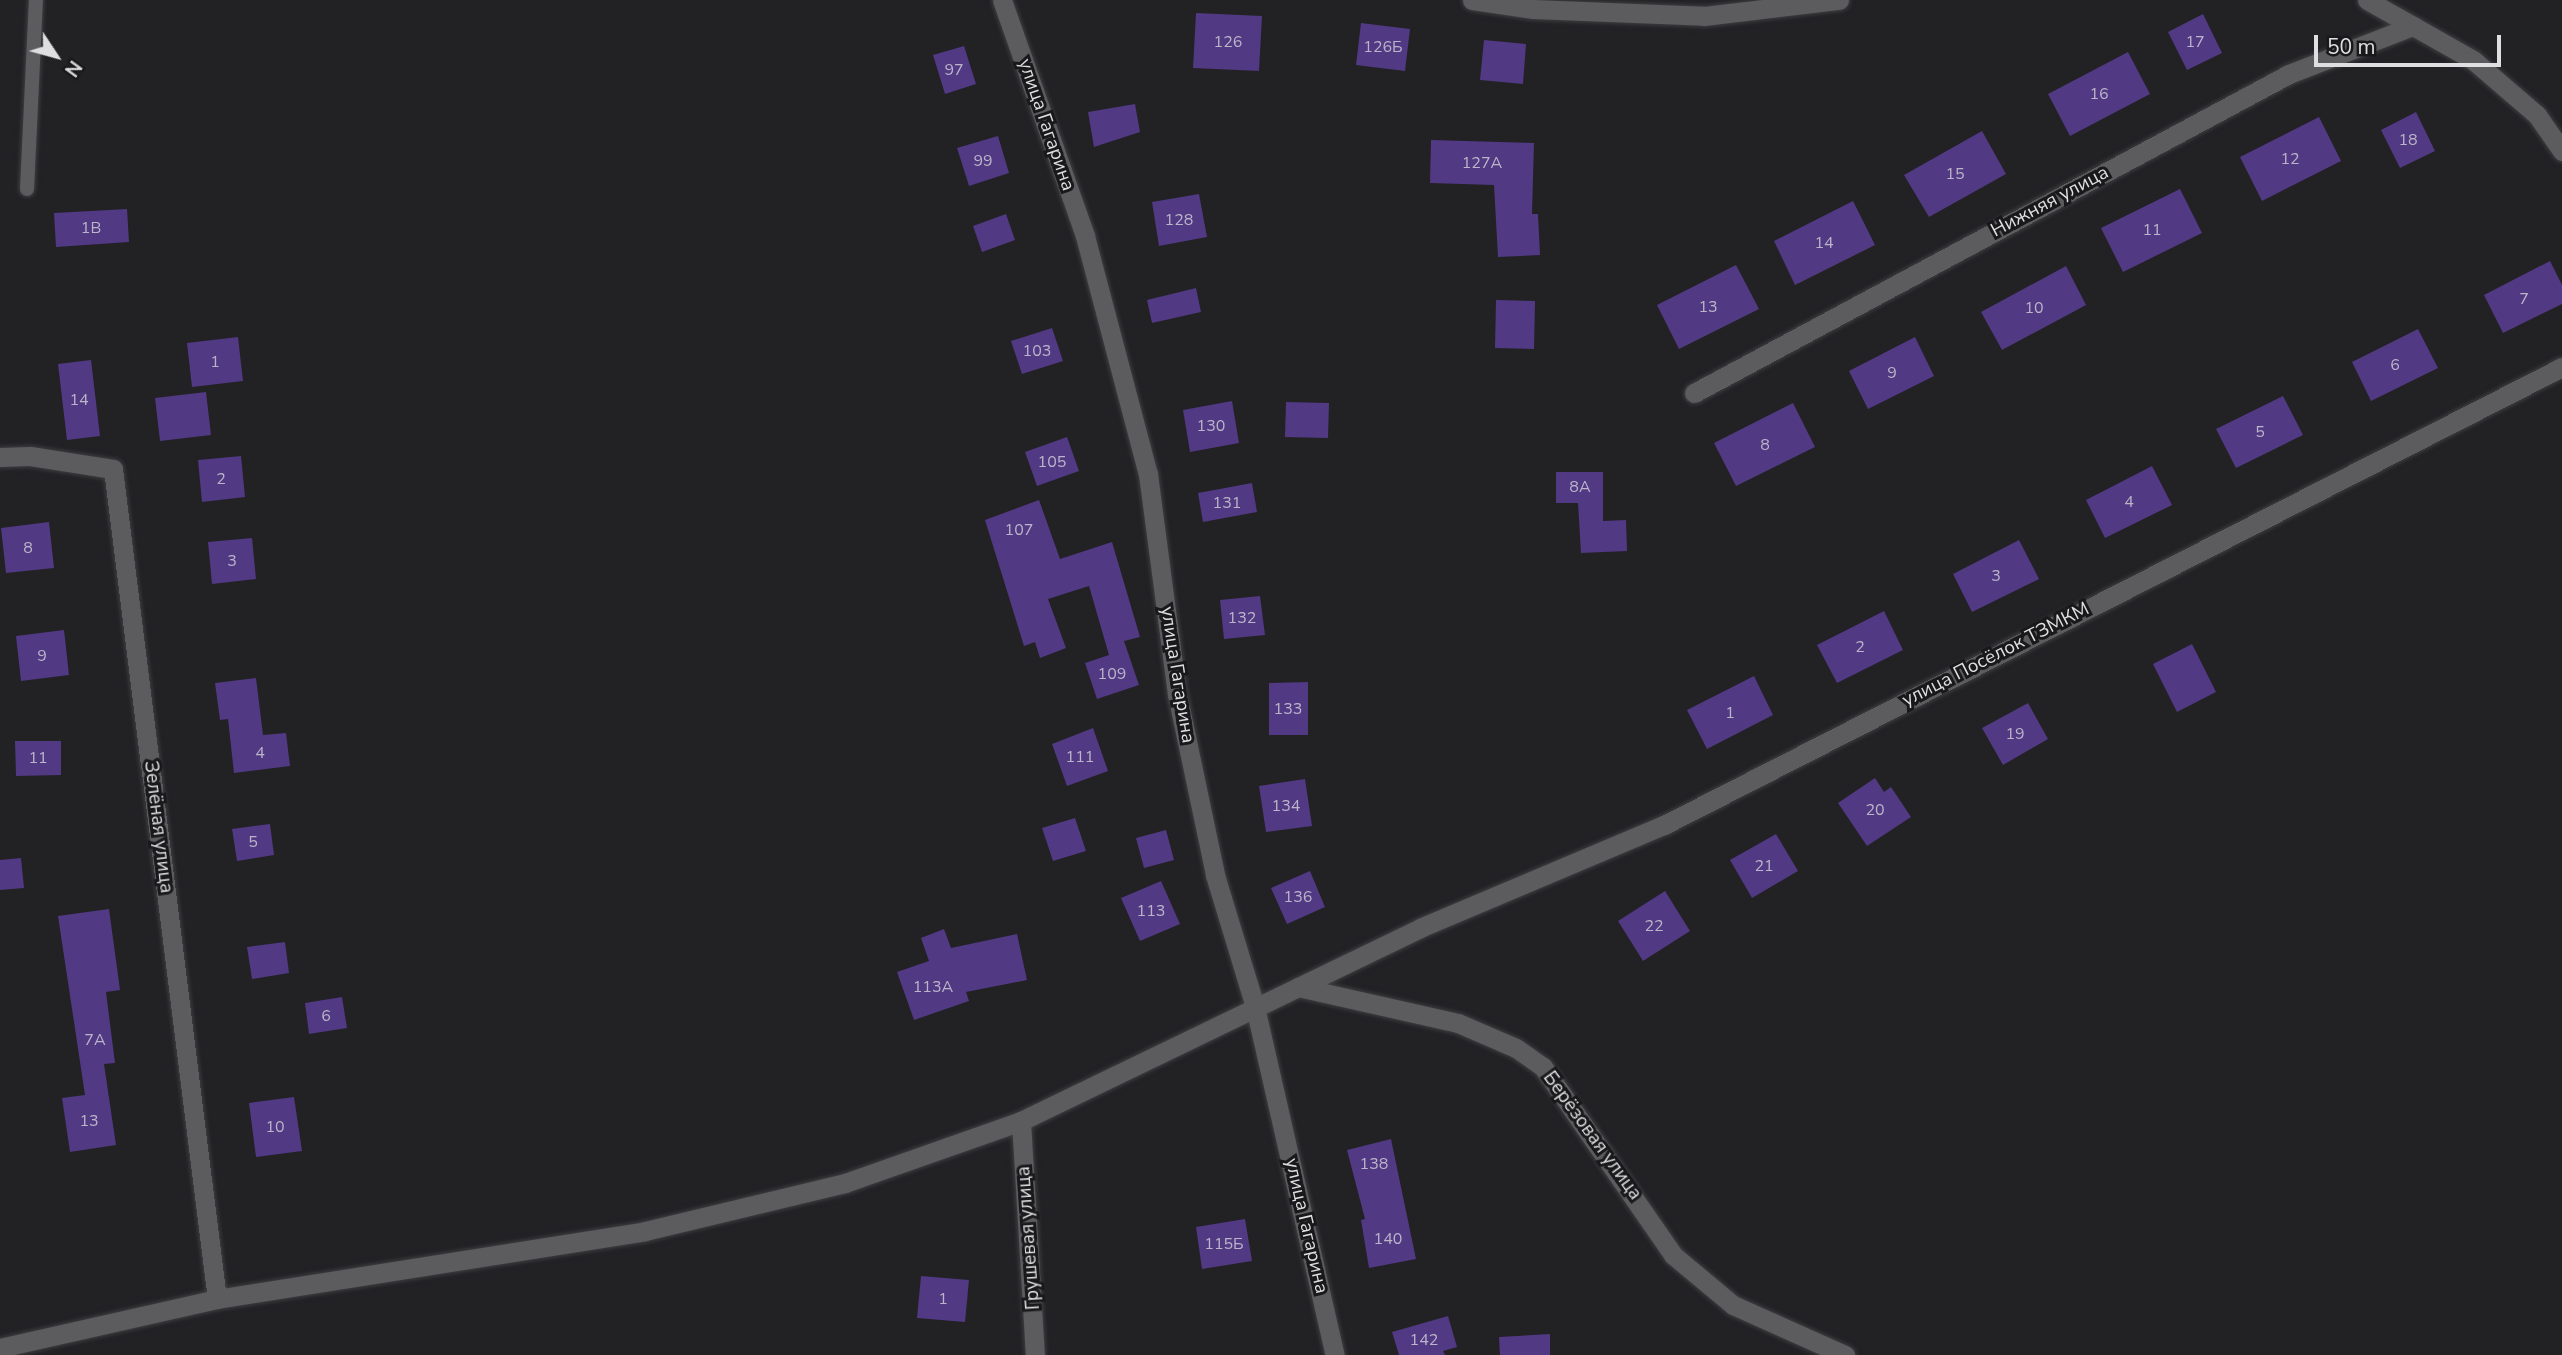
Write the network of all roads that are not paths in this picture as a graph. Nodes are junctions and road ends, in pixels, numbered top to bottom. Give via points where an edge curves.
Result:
1 (36, 0) edge
2 (1002, 0) edge
3 (1472, 0) edge
4 (1839, 0) edge
5 (2367, 0) edge
6 (2413, 26) junction
7 (2562, 151) edge
8 (27, 190) dead end
9 (2562, 367) edge
10 (1694, 393) dead end
11 (0, 457) edge
12 (1298, 987) junction
13 (1255, 1007) junction
14 (1021, 1121) junction
15 (217, 1299) junction
16 (0, 1348) edge
17 (1035, 1355) edge
18 (1335, 1355) edge
19 (1845, 1355) edge

1 - 8 lane
2 - 13 street, улица Гагарина via 1085,236 1148,474 1177,694 1215,875
3 - 4 street via 1533,9 1704,16
5 - 6 street
6 - 7 street via 2473,60 2537,114
6 - 10 street, Нижняя улица via 2289,74
9 - 12 street, улица Посёлок ТЗМКМ via 1664,825 1422,927
11 - 15 street, Зелёная улица via 30,456 113,469
12 - 13 street, улица Посёлок ТЗМКМ
12 - 19 street, Берёзовая улица via 1458,1023 1516,1048 1543,1067 1673,1255 1733,1305
13 - 14 street, улица Посёлок ТЗМКМ
13 - 18 street, улица Гагарина
14 - 15 street, улица Посёлок ТЗМКМ via 845,1183 645,1231
14 - 17 street, Грушевая улица
15 - 16 street, улица Посёлок ТЗМКМ

